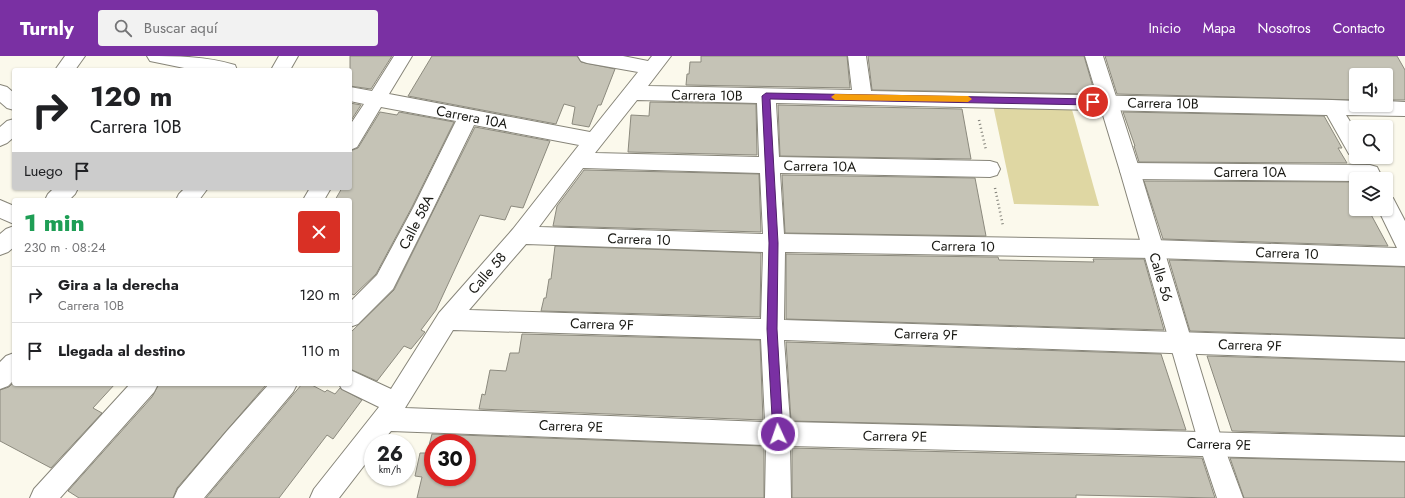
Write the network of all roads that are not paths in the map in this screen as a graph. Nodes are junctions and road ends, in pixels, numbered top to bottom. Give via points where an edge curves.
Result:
1 (76, 56) edge
2 (156, 56) edge
3 (290, 56) edge
4 (403, 56) edge
5 (587, 56) edge
6 (856, 56) edge
7 (1094, 56) edge
8 (179, 62) edge
9 (657, 62) edge
10 (66, 68) edge
11 (216, 68) edge
12 (281, 68) edge
13 (0, 92) edge
14 (352, 94) edge
15 (633, 94) junction
16 (766, 96) junction
17 (862, 97) junction
18 (376, 99) junction
19 (12, 101) edge
20 (1107, 102) junction
21 (1332, 107) junction
22 (1405, 109) edge
23 (468, 116) junction
24 (12, 128) edge
25 (1349, 137) edge
26 (0, 138) edge
27 (352, 139) edge
28 (594, 140) junction
29 (578, 160) junction
30 (769, 165) junction
31 (990, 168) dead end
32 (1368, 170) edge
33 (1130, 171) junction
34 (66, 190) edge
35 (196, 190) edge
36 (57, 198) edge
37 (188, 198) edge
38 (0, 209) edge
39 (12, 215) edge
40 (1392, 216) edge
41 (521, 235) junction
42 (12, 237) edge
43 (1405, 242) edge
44 (774, 243) junction
45 (0, 246) edge
46 (1153, 249) junction
47 (1405, 258) edge
48 (352, 315) edge
49 (447, 320) junction
50 (772, 329) junction
51 (1181, 344) junction
52 (1405, 350) edge
53 (12, 366) edge
54 (0, 378) edge
55 (352, 382) edge
56 (144, 386) edge
57 (284, 386) edge
58 (390, 411) junction
59 (778, 434) junction
60 (1211, 444) junction
61 (1405, 449) edge
62 (43, 498) edge
63 (187, 498) edge
64 (323, 498) edge
65 (778, 498) edge
66 (1230, 498) edge

1 - 10 street
2 - 8 street
3 - 12 street
4 - 18 street
5 - 9 street
6 - 17 street
7 - 20 street, Calle 56
8 - 11 street
9 - 15 street, Calle 58
13 - 19 street
14 - 18 street, Carrera 10A
15 - 16 street, Carrera 10B
15 - 28 street, Calle 58
16 - 17 street, Carrera 10B
16 - 30 street
17 - 20 street, Carrera 10B
18 - 23 street, Carrera 10A
18 - 27 street
20 - 21 street, Carrera 10B
20 - 33 street, Calle 56
21 - 22 street, Carrera 10B
21 - 25 street
23 - 28 street, Carrera 10A
23 - 48 street, Calle 58A via 385,282
24 - 26 street
28 - 29 street, Calle 58
29 - 30 street, Carrera 10A
29 - 41 street, Calle 58
30 - 31 street, Carrera 10A
30 - 44 street
32 - 33 street, Carrera 10A
33 - 46 street, Calle 56
34 - 36 street
35 - 37 street
38 - 39 street
40 - 43 street
41 - 44 street, Carrera 10
41 - 49 street, Calle 58
42 - 45 street
44 - 46 street, Carrera 10
44 - 50 street
46 - 47 street, Carrera 10
46 - 51 street, Calle 56
49 - 50 street, Carrera 9F
49 - 58 street, Calle 58
50 - 51 street, Carrera 9F
50 - 59 street
51 - 52 street, Carrera 9F
51 - 60 street, Calle 56
53 - 54 street
55 - 58 street, Carrera 9E
56 - 62 street
57 - 63 street via 236,438
58 - 59 street, Carrera 9E
58 - 64 street, Calle 58
59 - 60 street, Carrera 9E
59 - 65 street
60 - 61 street, Carrera 9E
60 - 66 street, Calle 56

